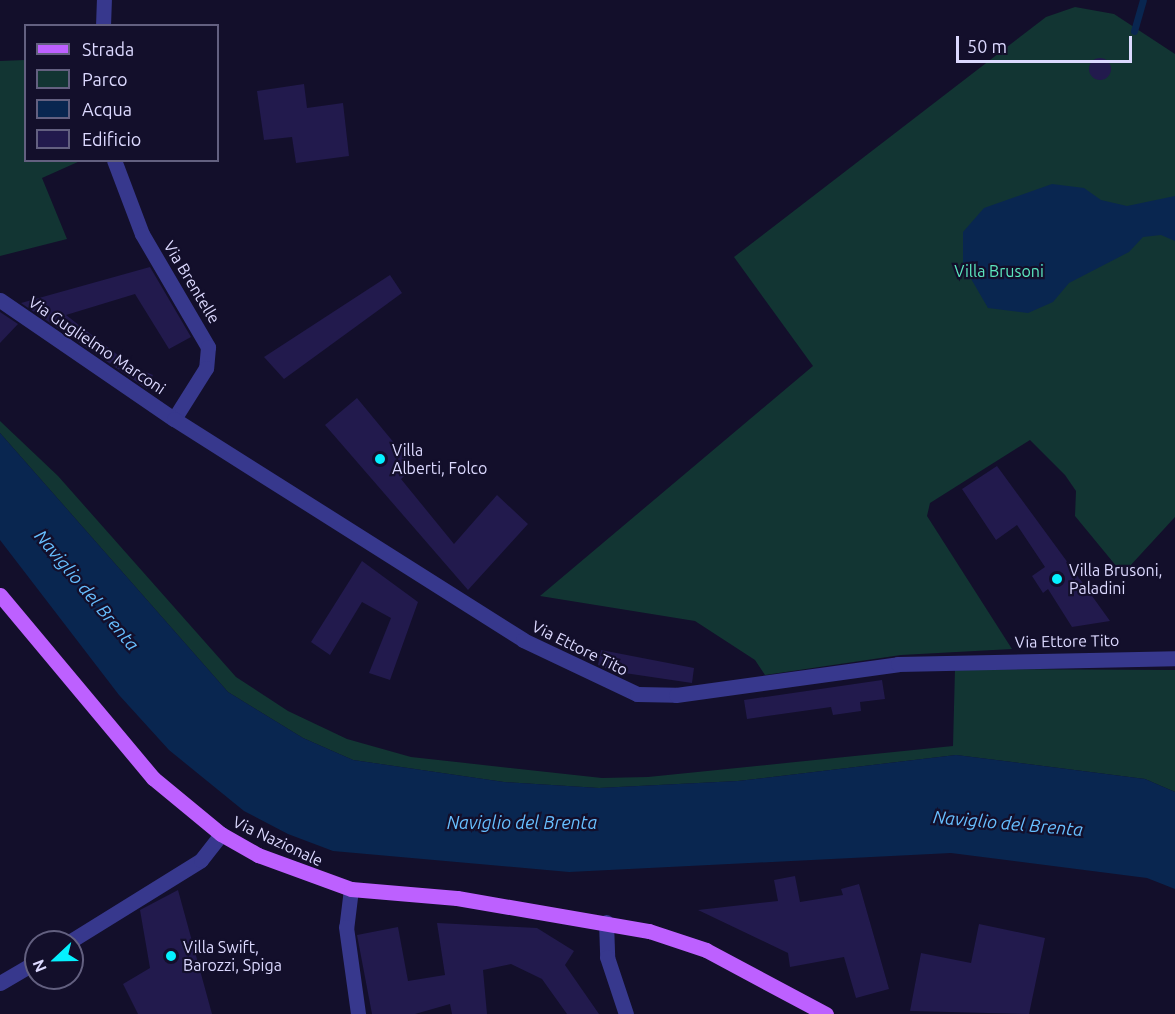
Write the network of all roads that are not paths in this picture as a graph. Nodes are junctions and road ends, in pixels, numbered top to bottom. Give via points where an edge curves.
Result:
1 (104, 0) edge
2 (103, 24) edge
3 (115, 162) edge
4 (0, 300) edge
5 (174, 419) junction
6 (0, 595) edge
7 (1175, 658) edge
8 (220, 834) junction
9 (351, 889) junction
10 (606, 922) junction
11 (84, 933) edge
12 (24, 969) edge
13 (0, 983) edge
14 (358, 1014) edge
15 (627, 1014) edge
16 (826, 1014) edge

1 - 2 street
3 - 5 street, Via Brentelle via 142,234 208,347 206,368
4 - 5 street, Via Guglielmo Marconi
5 - 7 street, Via Ettore Tito via 523,640 637,694 676,695 898,664
6 - 8 main road, Via Nazionale via 109,732 170,794
8 - 9 main road, Via Nazionale via 308,877
8 - 11 street via 201,860
9 - 10 main road, Via Nazionale via 456,898
9 - 14 street via 346,927
10 - 15 street via 607,957
10 - 16 main road, Via Nazionale via 706,950
12 - 13 street

